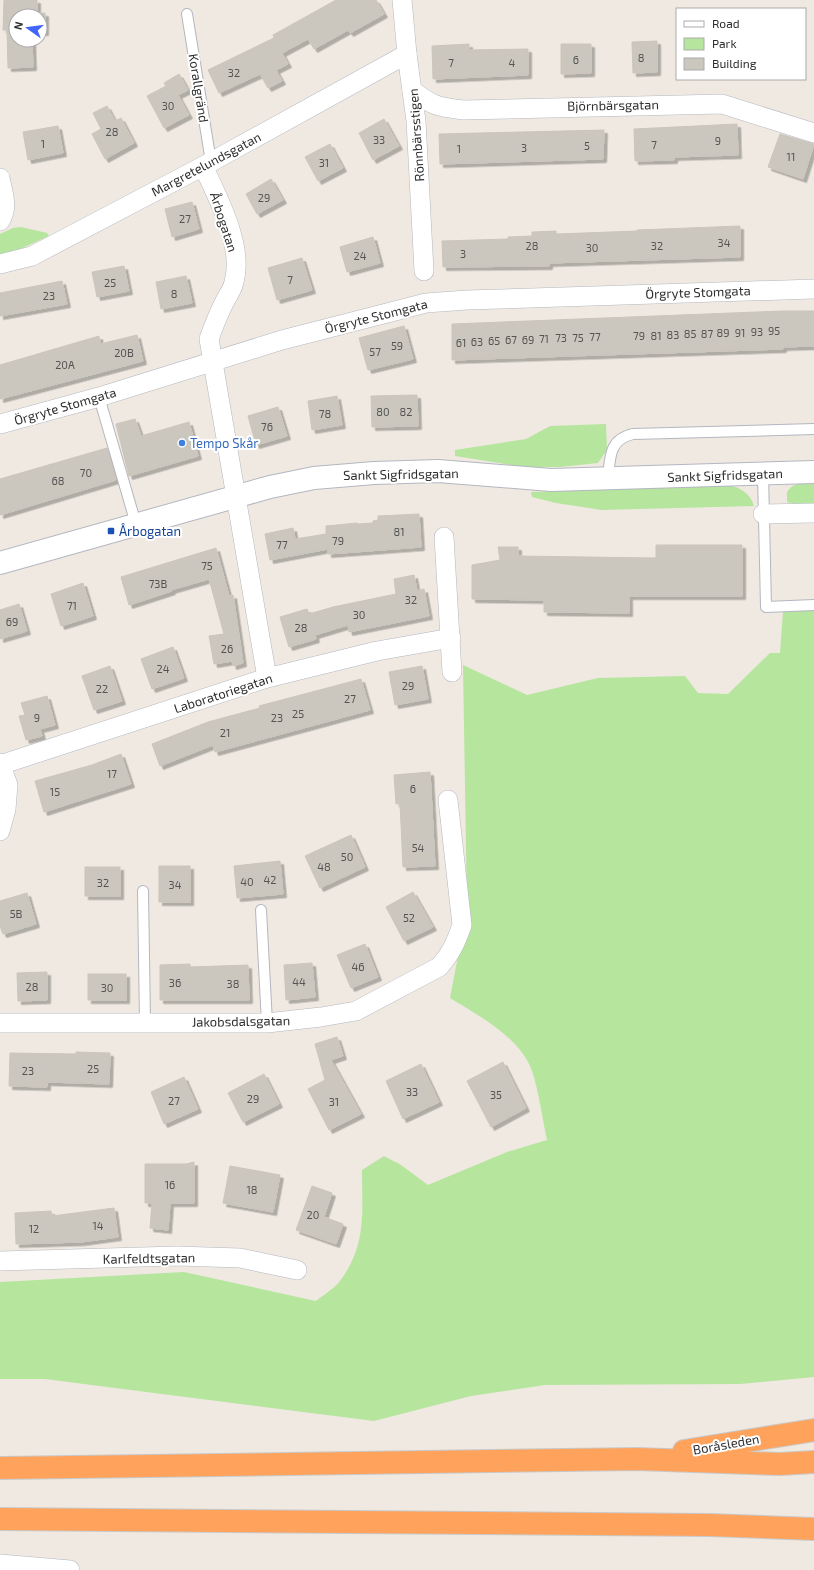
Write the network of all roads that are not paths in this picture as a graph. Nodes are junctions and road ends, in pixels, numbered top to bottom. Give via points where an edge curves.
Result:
1 (402, 0) edge
2 (187, 14) dead end
3 (407, 54) junction
4 (412, 90) junction
5 (814, 133) edge
6 (207, 164) junction
7 (0, 178) edge
8 (2, 218) edge
9 (0, 264) edge
10 (424, 271) dead end
11 (814, 289) edge
12 (213, 361) junction
13 (99, 397) junction
14 (0, 424) edge
15 (814, 429) edge
16 (814, 472) edge
17 (763, 474) junction
18 (608, 478) junction
19 (235, 497) junction
20 (814, 513) edge
21 (764, 514) junction
22 (136, 524) junction
23 (444, 537) dead end
24 (0, 563) edge
25 (814, 605) edge
26 (451, 638) junction
27 (452, 672) dead end
28 (267, 678) junction
29 (0, 765) edge
30 (448, 800) dead end
31 (0, 831) edge
32 (143, 891) dead end
33 (261, 910) dead end
34 (0, 1023) edge
35 (145, 1023) junction
36 (267, 1023) junction
37 (0, 1261) edge
38 (297, 1270) dead end
39 (814, 1430) edge
40 (637, 1459) junction
41 (814, 1462) edge
42 (0, 1468) edge
43 (814, 1515) edge
44 (0, 1519) edge
45 (709, 1525) junction
46 (814, 1529) edge
47 (0, 1564) edge
48 (70, 1570) edge

1 - 3 street, Rönnbärsstigen
2 - 6 lane, Korallgränd
3 - 4 street, Rönnbärsstigen
3 - 6 street, Margretelundsgatan
4 - 5 street, Björnbärsgatan via 427,102 444,108 463,110 722,104
4 - 10 street, Rönnbärsstigen
6 - 9 street, Margretelundsgatan via 32,256
6 - 12 street, Årbogatan via 232,240 236,263 234,283 214,322 209,338
7 - 8 street via 6,207
11 - 12 street, Örgryte Stomgata via 426,302
12 - 13 street, Örgryte Stomgata
12 - 19 street, Årbogatan
13 - 14 street, Örgryte Stomgata
13 - 22 lane
15 - 18 lane via 622,436 614,444
16 - 17 street, Sankt Sigfridsgatan
17 - 18 street, Sankt Sigfridsgatan
17 - 21 lane
18 - 19 street, Sankt Sigfridsgatan via 550,480 438,471 374,473 314,478
19 - 22 street, Sankt Sigfridsgatan
19 - 28 street, Årbogatan
20 - 21 street
21 - 25 lane via 766,607
22 - 24 street, Sankt Sigfridsgatan
23 - 26 street
26 - 27 street
26 - 28 street, Laboratoriegatan via 377,651
28 - 29 street, Laboratoriegatan
29 - 31 street via 8,785 6,809
30 - 36 street, Jakobsdalsgatan via 462,925 449,956 439,966 356,1011
32 - 35 lane
33 - 36 lane
34 - 35 street, Jakobsdalsgatan
35 - 36 street, Jakobsdalsgatan
37 - 38 street, Karlfeldtsgatan via 177,1256 240,1258
39 - 40 highway, Boråsleden
40 - 41 highway via 780,1464
40 - 42 highway
43 - 45 highway
44 - 45 highway
45 - 46 highway
47 - 48 street

